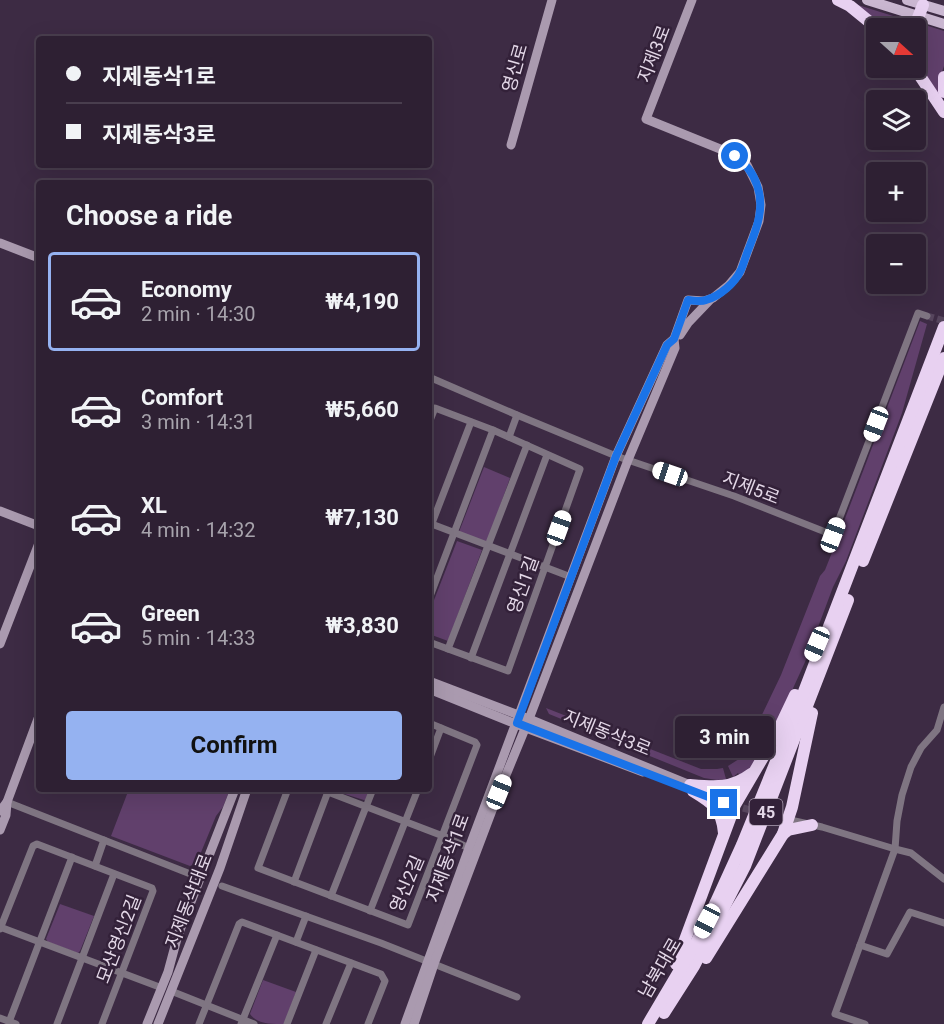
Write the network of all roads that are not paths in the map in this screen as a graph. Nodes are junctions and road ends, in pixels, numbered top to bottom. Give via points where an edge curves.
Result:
1 (552, 0) edge
2 (692, 0) edge
3 (838, 0) edge
4 (867, 0) edge
5 (907, 0) edge
6 (921, 10) junction
7 (944, 11) edge
8 (918, 18) edge
9 (866, 19) edge
10 (944, 24) edge
11 (944, 77) edge
12 (916, 78) edge
13 (921, 78) edge
14 (944, 92) edge
15 (941, 108) edge
16 (511, 145) dead end
17 (0, 243) edge
18 (36, 257) edge
19 (713, 298) junction
20 (927, 316) dead end
21 (944, 327) edge
22 (674, 344) junction
23 (944, 358) edge
24 (432, 378) edge
25 (517, 415) junction
26 (432, 416) edge
27 (471, 422) junction
28 (493, 430) junction
29 (509, 437) junction
30 (526, 445) junction
31 (548, 454) junction
32 (616, 456) junction
33 (628, 460) junction
34 (0, 511) edge
35 (432, 521) edge
36 (36, 525) edge
37 (432, 527) edge
38 (454, 533) junction
39 (488, 546) junction
40 (36, 551) edge
41 (510, 554) junction
42 (545, 568) junction
43 (571, 577) junction
44 (852, 589) junction
45 (432, 591) edge
46 (827, 629) junction
47 (0, 644) edge
48 (432, 645) edge
49 (448, 650) junction
50 (471, 658) junction
51 (432, 682) edge
52 (432, 690) edge
53 (944, 707) edge
54 (523, 721) junction
55 (36, 724) edge
56 (432, 724) edge
57 (441, 728) junction
58 (941, 729) edge
59 (432, 752) edge
60 (754, 772) junction
61 (692, 788) junction
62 (234, 792) edge
63 (246, 792) edge
64 (287, 792) edge
65 (328, 792) edge
66 (333, 792) edge
67 (372, 792) edge
68 (417, 792) edge
69 (7, 802) junction
70 (366, 807) junction
71 (739, 807) junction
72 (792, 807) junction
73 (0, 811) edge
74 (772, 816) dead end
75 (788, 820) junction
76 (405, 822) junction
77 (812, 825) junction
78 (0, 830) edge
79 (724, 834) junction
80 (783, 834) junction
81 (443, 836) junction
82 (105, 840) junction
83 (469, 848) junction
84 (895, 849) junction
85 (72, 857) junction
86 (205, 865) junction
87 (95, 866) junction
88 (220, 868) junction
89 (114, 874) junction
90 (193, 875) junction
91 (944, 879) edge
92 (294, 882) junction
93 (222, 886) junction
94 (195, 891) junction
95 (332, 896) junction
96 (207, 901) junction
97 (370, 911) junction
98 (306, 916) junction
99 (944, 923) edge
100 (0, 928) edge
101 (277, 935) junction
102 (40, 942) junction
103 (296, 942) junction
104 (860, 945) junction
105 (316, 950) junction
106 (82, 958) junction
107 (351, 963) junction
108 (431, 963) junction
109 (122, 973) junction
110 (167, 990) junction
111 (518, 997) dead end
112 (206, 1005) junction
113 (0, 1018) edge
114 (242, 1022) edge
115 (13, 1023) edge
116 (57, 1024) edge
117 (102, 1024) edge
118 (147, 1024) edge
119 (158, 1024) edge
120 (199, 1024) edge
121 (254, 1024) edge
122 (287, 1024) edge
123 (326, 1024) edge
124 (368, 1024) edge
125 (405, 1024) edge
126 (414, 1024) edge
127 (640, 1024) edge
128 (648, 1024) edge
129 (657, 1024) edge
130 (663, 1024) edge
131 (865, 1024) edge

1 - 16 street, 영신로
2 - 19 street, 지제3로 via 646,119 735,156 747,165 758,187 759,221 740,272
3 - 9 highway
4 - 6 main road
5 - 6 main road
6 - 7 main road
6 - 8 highway
6 - 10 main road
11 - 14 highway
12 - 15 highway
13 - 15 highway
17 - 18 street
19 - 22 street via 688,322
19 - 22 street, 지제동삭1로 via 704,302 688,300
20 - 33 street, 지제5로 via 918,313 833,535
21 - 46 highway, 남북대로 / 45
22 - 32 street, 지제동삭1로 via 667,345
22 - 33 street, 지제동삭1로
23 - 44 highway, 남북대로 / 45
24 - 25 street, 지제5로
25 - 29 street
25 - 32 street, 지제5로
26 - 27 street, 영신1길 via 435,408
27 - 28 street, 영신1길
27 - 35 street
28 - 29 street, 영신1길
28 - 38 street
29 - 30 street, 영신1길
30 - 31 street, 영신1길
30 - 39 street
31 - 41 street
31 - 42 street, 영신1길 via 580,468
32 - 33 street, 지제5로
32 - 43 street, 지제동삭1로
33 - 54 street, 지제동삭1로
34 - 36 street
37 - 38 street
38 - 39 street
38 - 45 street
39 - 41 street
39 - 49 street
40 - 47 street
41 - 42 street
41 - 50 street
42 - 43 street
42 - 50 street, 영신1길 via 508,671
43 - 54 street, 지제동삭1로
44 - 72 highway via 813,707
44 - 129 highway, 남북대로 / 45 via 745,866 694,966
46 - 60 highway
46 - 128 highway, 남북대로 / 45 via 729,873 697,941
48 - 49 street, 영신1길
49 - 50 street, 영신1길
51 - 54 street, 지제동삭3로
52 - 54 street, 지제동삭3로
53 - 58 street
54 - 61 street, 지제동삭3로
54 - 83 street, 지제동삭1로
54 - 108 street, 지제동삭1로
55 - 69 street
56 - 57 street, 영신2길
57 - 59 street
57 - 81 street, 영신2길 via 477,745
58 - 84 street via 921,748 911,767 898,812
60 - 61 highway via 729,785
60 - 71 highway
61 - 71 street, 지제동삭3로
61 - 79 highway via 720,813
62 - 86 street, 지제동삭대로
63 - 88 street, 지제동삭대로
64 - 92 street, 영신2길 via 257,867
65 - 92 street
66 - 70 street
67 - 70 street
68 - 76 street
69 - 73 street
69 - 78 street
69 - 82 street
70 - 76 street
70 - 95 street
71 - 79 highway
72 - 75 highway
72 - 77 highway via 795,816
74 - 75 street
75 - 77 street
75 - 80 highway
76 - 81 street
76 - 97 street
77 - 80 highway
77 - 84 street
79 - 127 highway via 677,963
80 - 130 highway
81 - 83 street
81 - 97 street, 영신2길 via 409,924
82 - 87 street
82 - 90 street
83 - 108 street, 지제동삭1로
84 - 91 street via 911,853
84 - 104 street
85 - 87 street, 모산영신2길
85 - 100 street, 모산영신2길 via 37,844 33,846
85 - 102 street
86 - 90 street
86 - 94 street, 지제동삭대로
87 - 89 street, 모산영신2길
88 - 93 street
88 - 96 street, 지제동삭대로
89 - 106 street
89 - 109 street, 모산영신2길 via 153,891
90 - 94 street
92 - 95 street, 영신2길
93 - 96 street
93 - 98 street
94 - 110 street, 지제동삭대로 via 178,935
95 - 97 street, 영신2길
96 - 110 street, 지제동삭대로
98 - 103 street
98 - 108 street
99 - 104 street via 910,912 887,954
100 - 102 street
101 - 103 street
101 - 112 street via 239,924
101 - 114 street
102 - 106 street
102 - 115 street
103 - 105 street
104 - 131 street via 835,1014
105 - 107 street
105 - 122 street
106 - 109 street
106 - 116 street
107 - 123 street
107 - 124 street via 381,974 385,981
108 - 111 street
108 - 125 street, 지제동삭1로
108 - 126 street, 지제동삭1로
109 - 110 street
109 - 117 street, 모산영신2길
110 - 112 street
110 - 118 street, 지제동삭대로
110 - 119 street, 지제동삭대로
112 - 114 street
112 - 120 street
113 - 115 street
114 - 121 street

